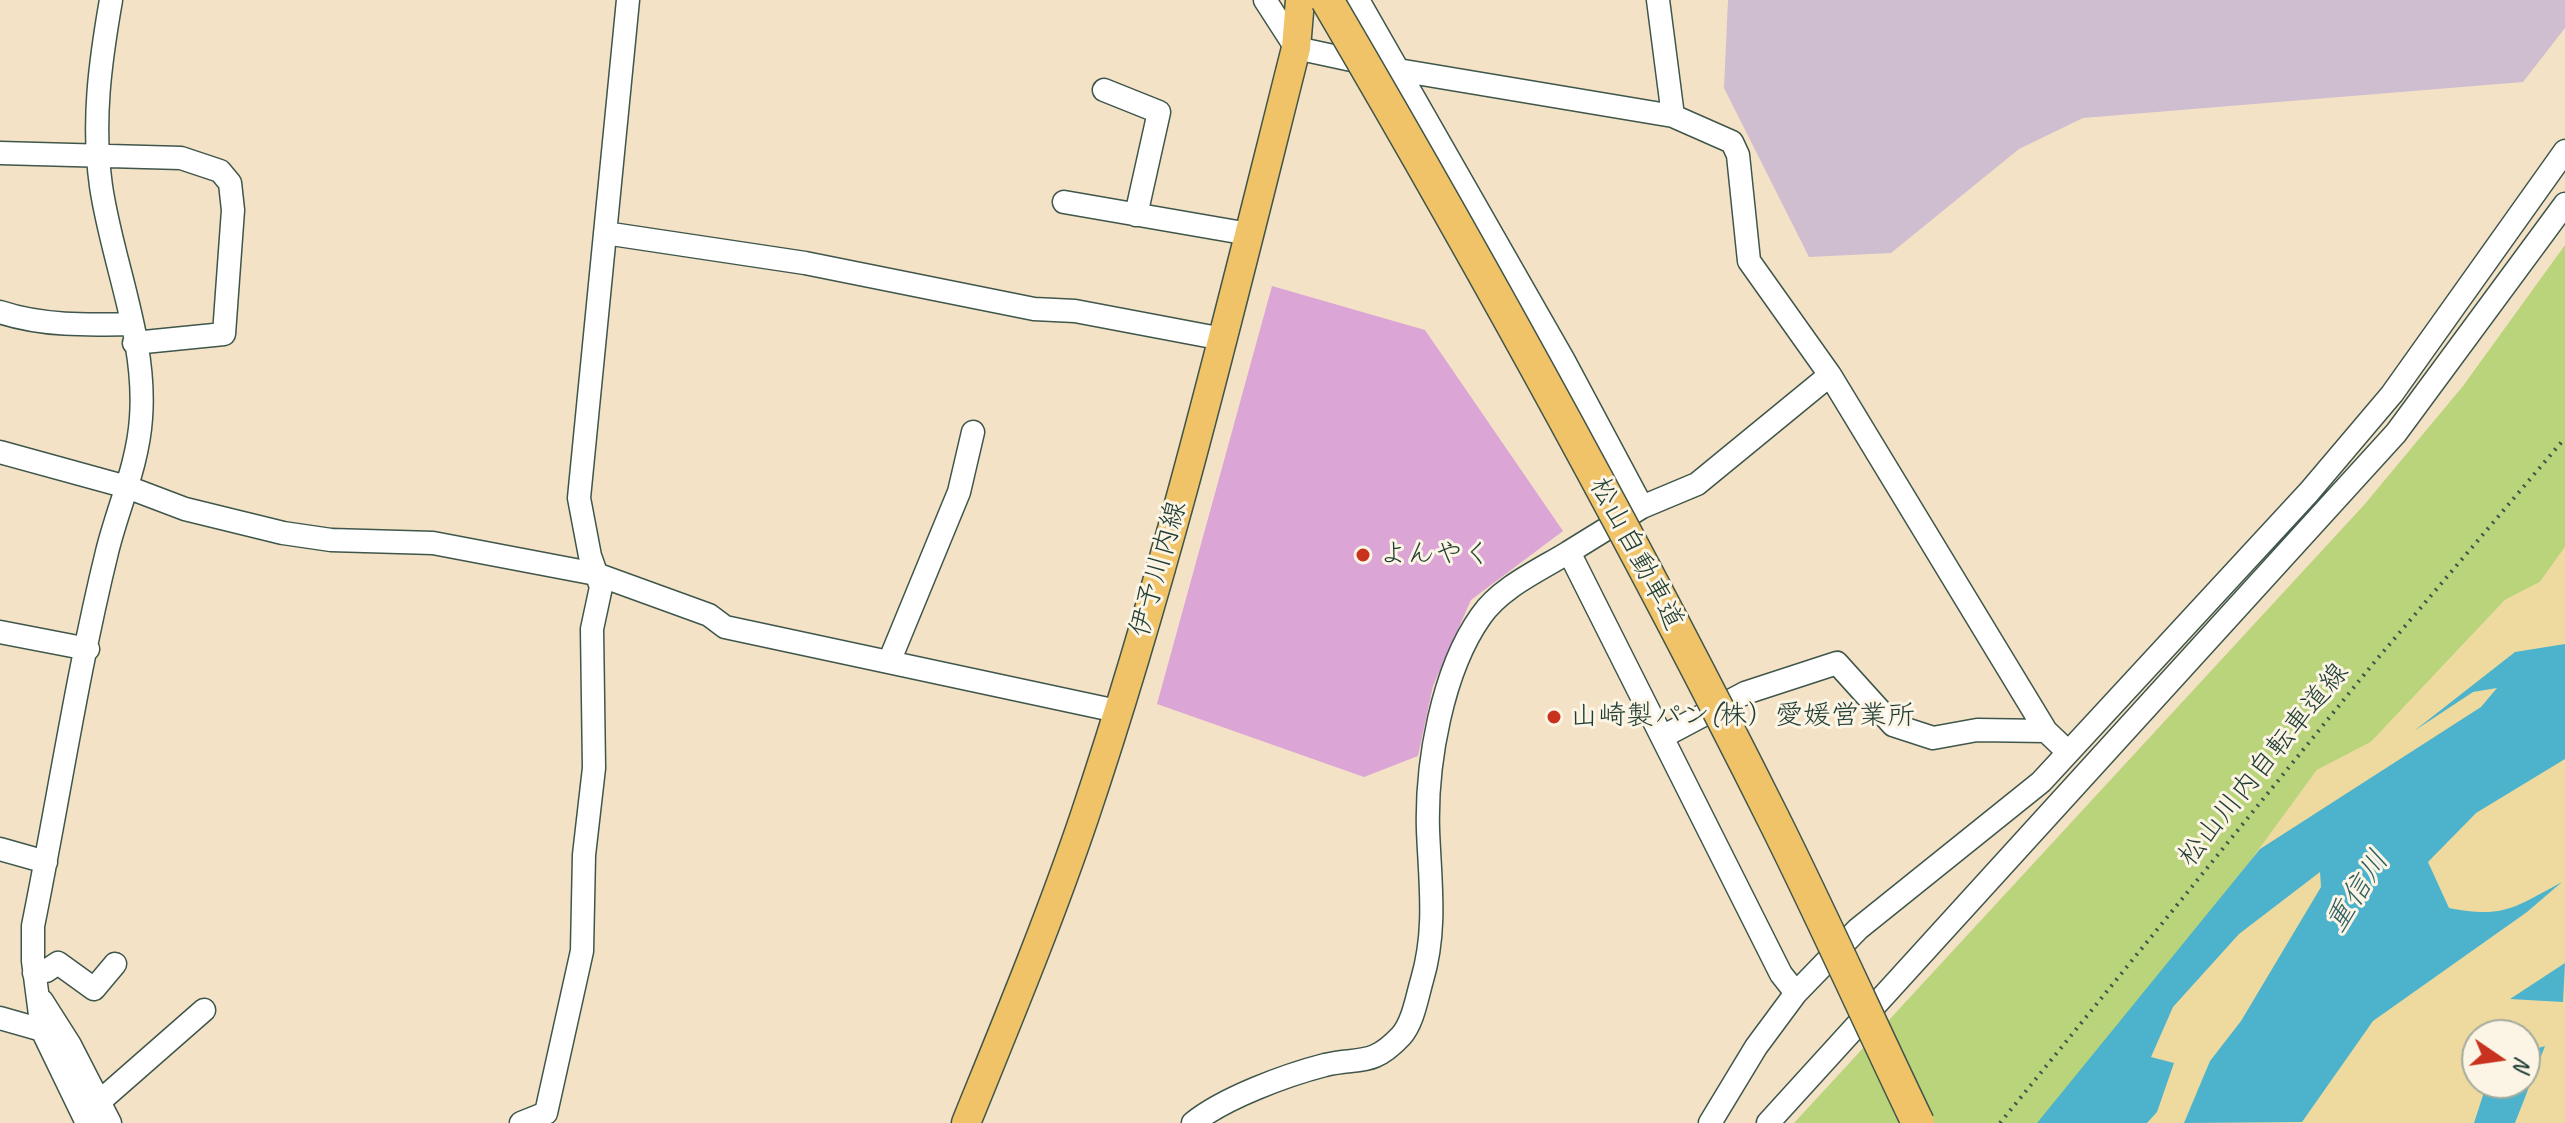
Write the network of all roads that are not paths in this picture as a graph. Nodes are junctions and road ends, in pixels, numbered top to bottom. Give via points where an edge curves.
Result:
1 (111, 0) edge
2 (628, 0) edge
3 (1265, 0) edge
4 (1300, 0) edge
5 (1327, 0) edge
6 (1358, 0) edge
7 (1658, 0) edge
8 (1296, 48) junction
9 (1398, 70) junction
10 (1104, 90) dead end
11 (1673, 116) junction
12 (2565, 151) edge
13 (0, 153) edge
14 (99, 158) junction
15 (1064, 202) dead end
16 (2565, 204) edge
17 (1136, 215) junction
18 (605, 233) junction
19 (1249, 234) junction
20 (0, 312) edge
21 (132, 333) junction
22 (1223, 339) junction
23 (1830, 375) junction
24 (973, 432) dead end
25 (0, 452) edge
26 (127, 487) junction
27 (1642, 507) junction
28 (1569, 552) junction
29 (596, 574) junction
30 (0, 632) edge
31 (88, 649) junction
32 (889, 662) junction
33 (1117, 711) junction
34 (2046, 731) junction
35 (1662, 737) junction
36 (2068, 752) junction
37 (0, 849) edge
38 (46, 862) junction
39 (115, 964) dead end
40 (36, 983) junction
41 (1796, 993) junction
42 (204, 1010) dead end
43 (0, 1018) edge
44 (42, 1030) junction
45 (99, 1102) junction
46 (546, 1118) edge
47 (87, 1123) edge
48 (110, 1123) edge
49 (521, 1123) edge
50 (966, 1123) edge
51 (1193, 1123) edge
52 (1710, 1123) edge
53 (1768, 1123) edge
54 (1918, 1123) edge

1 - 14 street via 98,69
2 - 18 street
3 - 8 street
4 - 8 main road, 伊予川内線
5 - 54 highway, 松山自動車道, bridge via 1598,481 1773,818
6 - 9 street
7 - 11 street
8 - 9 street
8 - 19 main road, 伊予川内線
9 - 11 street
9 - 27 street
10 - 17 street via 1159,112
11 - 23 street via 1732,142 1738,155 1749,261
12 - 36 street via 2392,394 2309,492
13 - 14 street
14 - 21 street
14 - 21 street via 181,158 220,171 230,183 233,210 224,334
15 - 17 street
16 - 53 street via 2396,433
17 - 19 street
18 - 22 street via 805,263 1034,309 1075,311
18 - 29 street via 579,498
19 - 22 main road, 伊予川内線
20 - 21 street
21 - 26 street via 141,417
22 - 33 main road, 伊予川内線
23 - 27 street via 1697,484
23 - 34 street
24 - 32 street via 959,492
25 - 26 street
26 - 29 street via 185,509 283,533 433,543
26 - 31 street via 107,552
27 - 28 street
28 - 35 street
28 - 51 street via 1503,594 1482,615 1446,696 1429,759 1433,918 1428,961 1403,1034 1366,1062 1326,1065 1206,1112
29 - 32 street via 709,615 725,627
29 - 46 street via 601,587 592,629 594,768 584,855 585,933
30 - 31 street
31 - 38 street
32 - 33 street
33 - 50 main road, 伊予川内線 via 1074,845
34 - 35 street via 1977,730 1933,738 1893,725 1837,663 1745,693
34 - 36 street
35 - 41 street via 1781,974
36 - 41 street via 2005,815 1858,929
37 - 38 street
38 - 40 street via 33,926
39 - 40 street via 94,989 58,963
40 - 44 street
40 - 45 street
41 - 52 street
42 - 45 street
43 - 44 street
44 - 47 street
45 - 48 street
46 - 49 street

